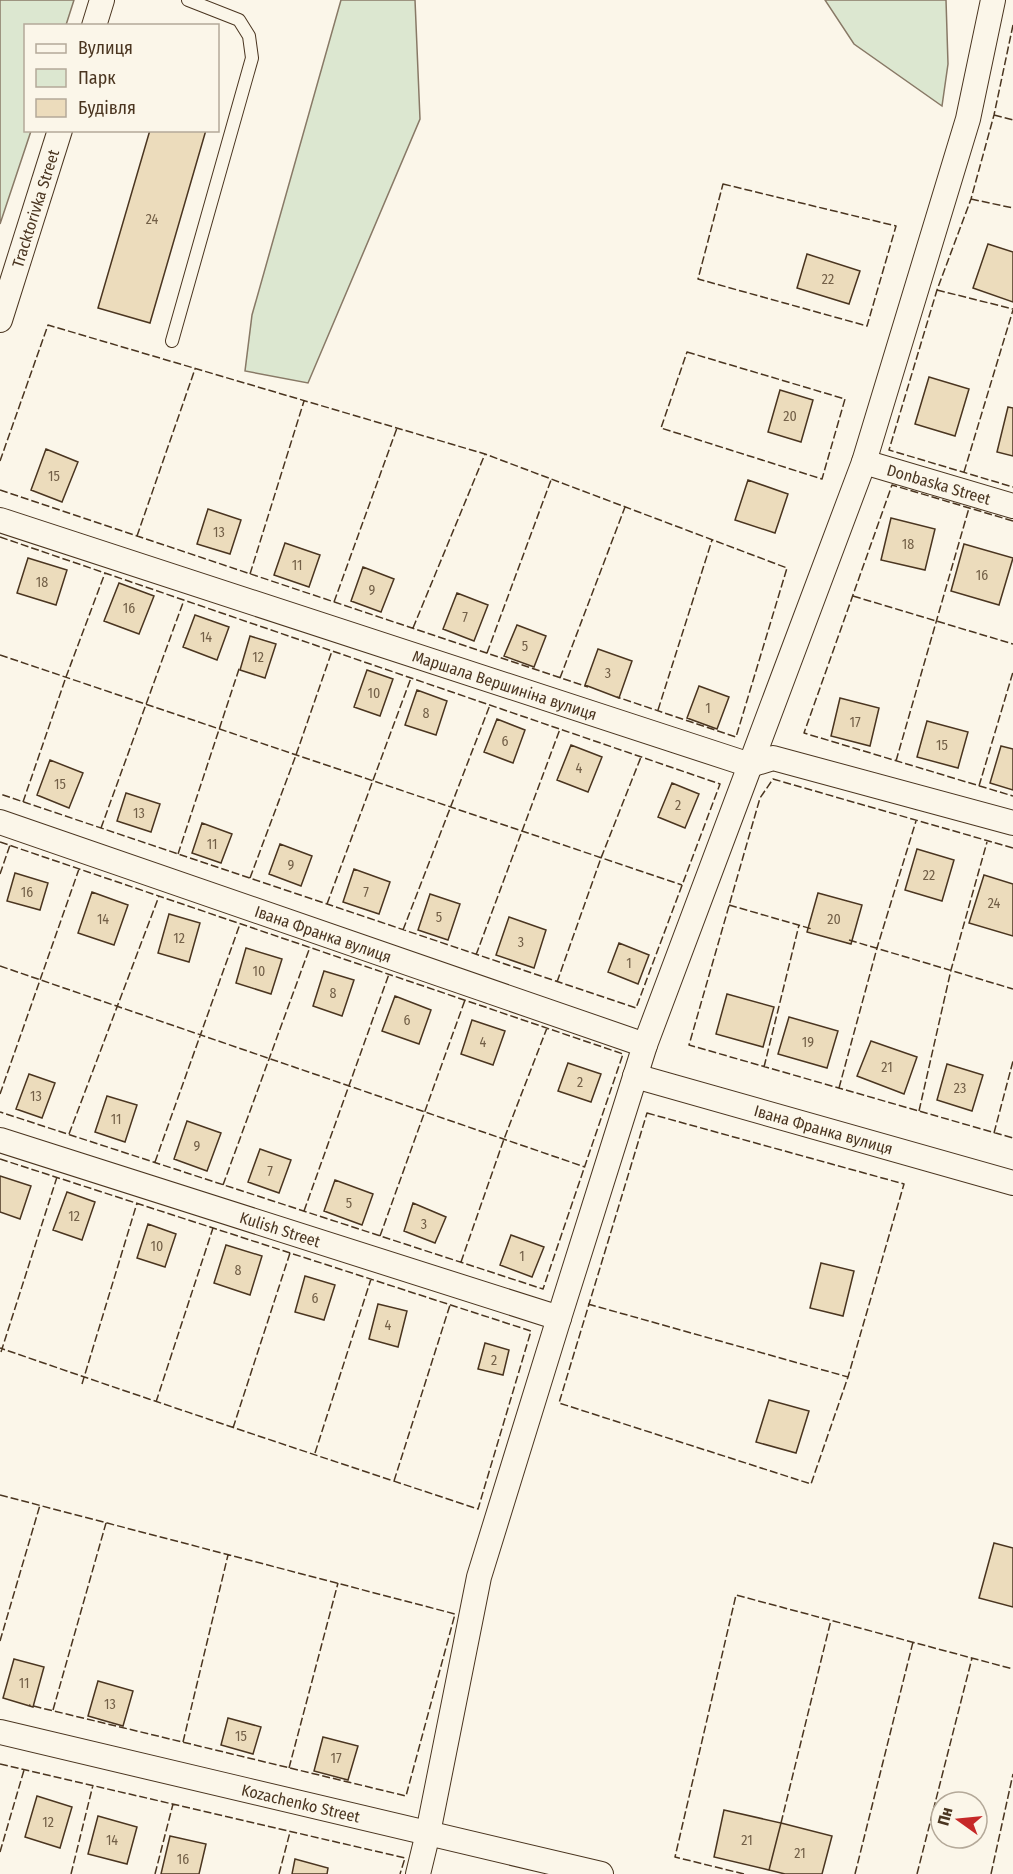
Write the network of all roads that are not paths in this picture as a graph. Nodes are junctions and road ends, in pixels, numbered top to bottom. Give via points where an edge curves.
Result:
1 (102, 0) edge
2 (188, 0) edge
3 (993, 0) edge
4 (95, 24) edge
5 (59, 132) edge
6 (0, 320) edge
7 (172, 341) dead end
8 (864, 462) junction
9 (1013, 506) edge
10 (0, 520) edge
11 (750, 765) junction
12 (0, 822) edge
13 (1013, 823) edge
14 (645, 1045) junction
15 (635, 1076) junction
16 (0, 1140) edge
17 (1013, 1183) edge
18 (559, 1318) junction
19 (0, 1732) edge
20 (428, 1833) junction
21 (418, 1874) edge
22 (601, 1874) edge

1 - 4 street
2 - 7 lane via 239,20 249,36 252,58
3 - 8 street via 969,119
5 - 6 street, Tracktorivka Street
8 - 9 street, Donbaska Street
8 - 11 street
10 - 11 street, Маршала Вершиніна вулиця
11 - 13 street, Маршала Вершиніна вулиця via 773,758
11 - 14 street
12 - 14 street, Івана Франка вулиця
14 - 15 street
15 - 17 street, Івана Франка вулиця
15 - 18 street
16 - 18 street, Kulish Street
18 - 20 street via 480,1577
19 - 20 street, Kozachenko Street
20 - 21 street
20 - 22 street, Kozachenko Street

